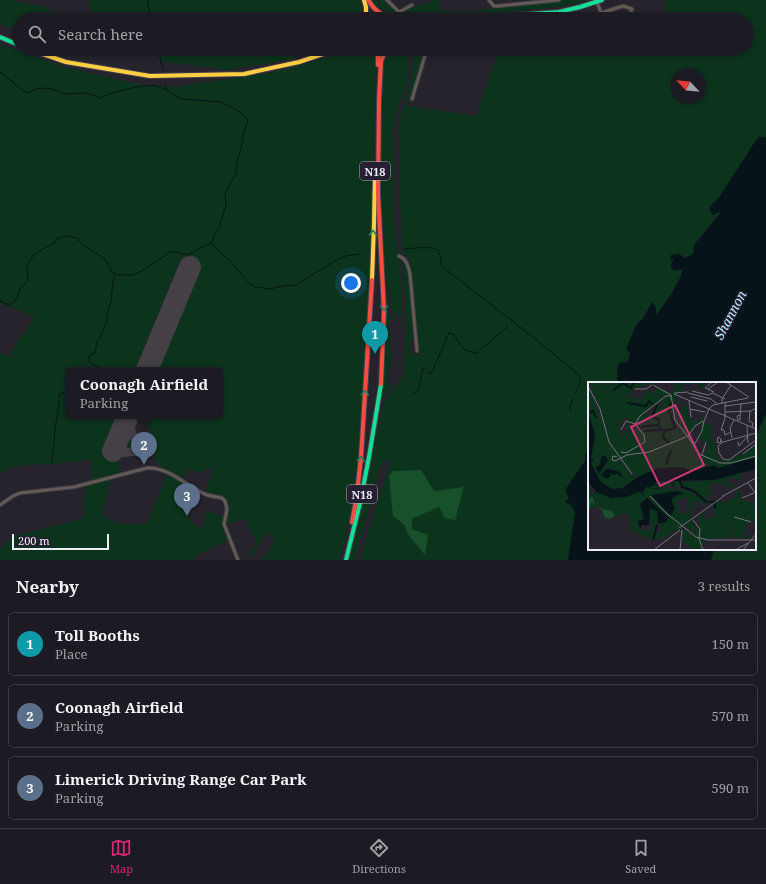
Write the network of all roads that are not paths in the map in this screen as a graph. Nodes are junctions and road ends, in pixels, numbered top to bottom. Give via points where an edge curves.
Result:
1 (364, 0) edge
2 (368, 0) edge
3 (387, 0) edge
4 (489, 0) edge
5 (559, 0) edge
6 (602, 0) edge
7 (596, 2) junction
8 (412, 5) dead end
9 (366, 12) edge
10 (379, 12) edge
11 (558, 12) edge
12 (601, 12) edge
13 (605, 12) edge
14 (631, 12) edge
15 (0, 37) edge
16 (12, 43) edge
17 (48, 56) edge
18 (317, 56) edge
19 (378, 56) edge
20 (383, 56) edge
21 (425, 56) edge
22 (412, 99) dead end
23 (399, 256) dead end
24 (417, 351) dead end
25 (0, 505) edge
26 (238, 560) edge
27 (343, 560) edge
28 (346, 560) edge

1 - 9 main road
2 - 10 main road
3 - 8 street via 399,12
4 - 5 street via 494,6
6 - 7 main road
7 - 11 main road
7 - 12 street
13 - 14 street via 623,6 632,9
15 - 16 main road
17 - 18 main road via 66,62 150,76 244,74
27 -> 19 main road, N18 via 355,506 363,432 375,196
20 -> 28 main road, N18 via 378,150 384,311 381,383 364,480
21 - 22 street
23 - 24 street via 407,261 410,274
25 - 26 street via 20,493 74,488 153,468 225,501 227,509 224,524

